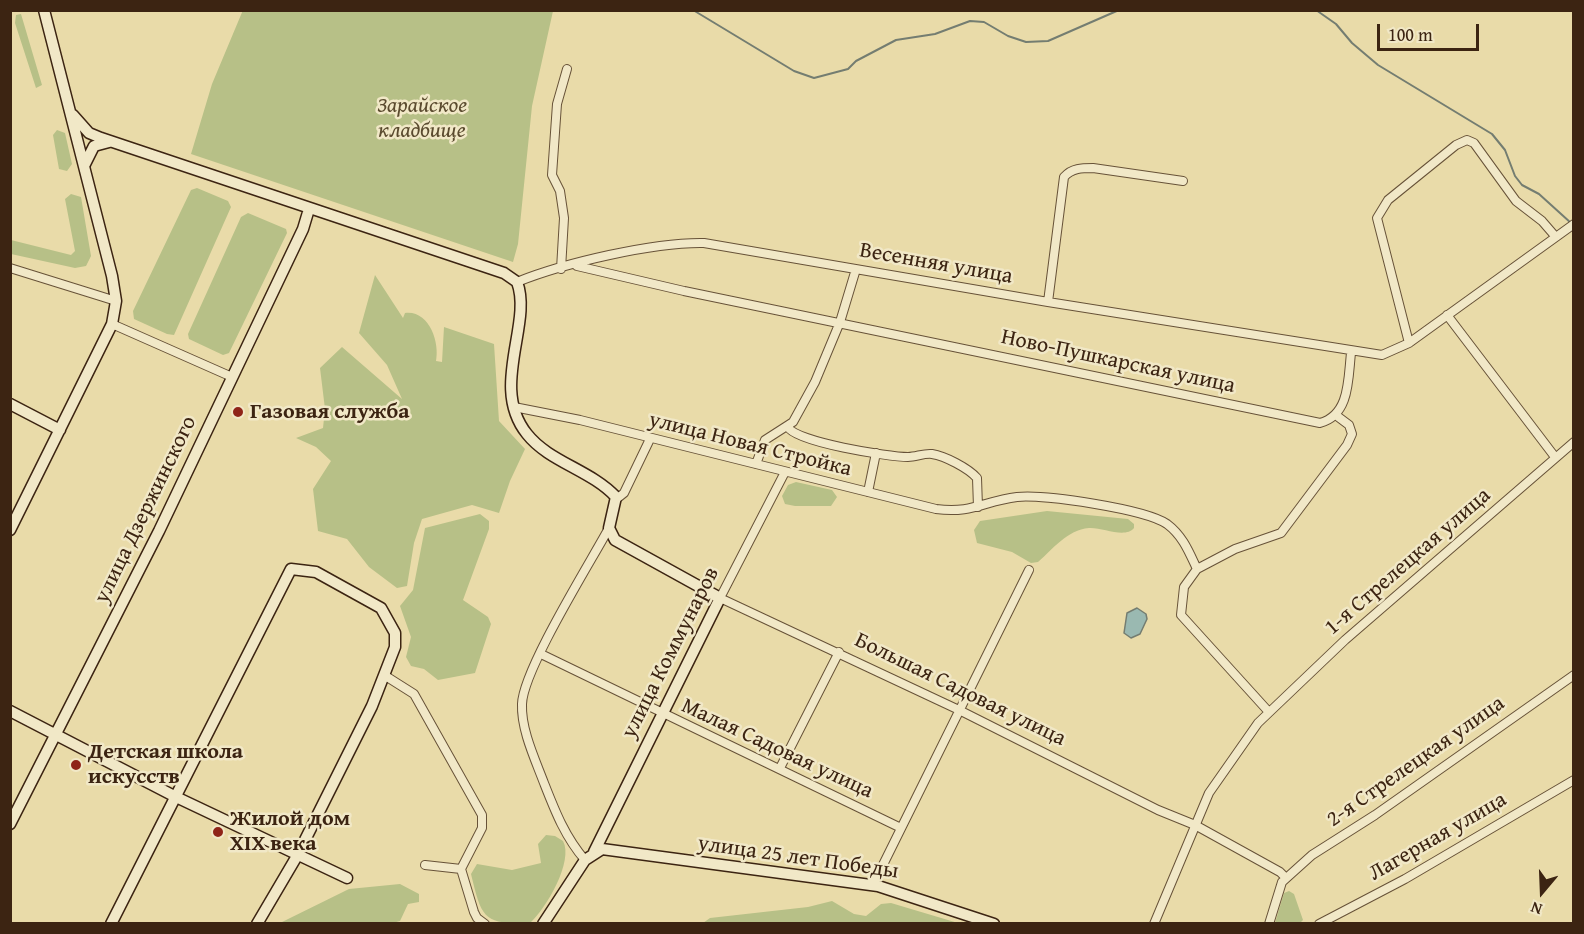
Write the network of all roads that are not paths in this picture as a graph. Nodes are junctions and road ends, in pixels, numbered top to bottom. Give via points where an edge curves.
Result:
1 (44, 10) edge
2 (567, 69) dead end
3 (73, 115) junction
4 (113, 142) junction
5 (85, 164) junction
6 (1183, 182) dead end
7 (309, 209) junction
8 (1571, 226) edge
9 (1555, 236) junction
10 (574, 265) junction
11 (10, 268) edge
12 (561, 269) junction
13 (856, 269) junction
14 (517, 282) junction
15 (116, 301) junction
16 (1048, 302) junction
17 (1447, 315) junction
18 (840, 322) junction
19 (112, 324) junction
20 (1408, 343) junction
21 (1351, 352) junction
22 (232, 377) junction
23 (10, 404) edge
24 (514, 407) junction
25 (1337, 416) junction
26 (788, 427) junction
27 (60, 430) junction
28 (650, 439) junction
29 (1574, 442) edge
30 (876, 453) junction
31 (1556, 457) junction
32 (756, 464) junction
33 (785, 472) junction
34 (868, 492) junction
35 (616, 496) junction
36 (978, 507) junction
37 (609, 528) junction
38 (10, 530) edge
39 (1197, 569) junction
40 (1029, 570) dead end
41 (720, 598) junction
42 (839, 652) junction
43 (541, 654) junction
44 (384, 675) junction
45 (1574, 675) edge
46 (959, 710) junction
47 (10, 711) edge
48 (1268, 711) junction
49 (662, 714) junction
50 (55, 734) junction
51 (780, 768) junction
52 (1574, 780) edge
53 (176, 796) junction
54 (10, 824) edge
55 (1195, 825) junction
56 (901, 828) junction
57 (594, 852) junction
58 (297, 856) junction
59 (585, 860) junction
60 (425, 865) dead end
61 (461, 869) junction
62 (347, 878) dead end
63 (1284, 880) junction
64 (873, 885) junction
65 (111, 924) edge
66 (257, 924) edge
67 (485, 924) edge
68 (543, 924) edge
69 (993, 924) edge
70 (1154, 924) edge
71 (1269, 924) edge
72 (1319, 924) edge

1 - 3 street
2 - 12 street via 557,104 552,175 560,191 564,218
3 - 4 street via 89,133
3 - 5 street
4 - 5 street via 94,146
4 - 7 street
5 - 15 street
6 - 16 street via 1079,168 1064,177
7 - 14 street via 504,273
7 - 22 street, улица Дзержинского via 303,230
8 - 9 street
9 - 17 street
9 - 20 street via 1516,201 1479,147 1467,140 1456,145 1388,200 1377,218
10 - 12 street, Весенняя улица
10 - 13 street, Весенняя улица via 674,243 692,243
10 - 18 street, Ново-Пушкарская улица
11 - 15 street
12 - 14 street, Весенняя улица
13 - 16 street, Весенняя улица
13 - 18 street
14 - 24 street via 520,300 511,379
15 - 19 street
16 - 21 street, Весенняя улица
17 - 20 street
17 - 31 street
18 - 25 street, Ново-Пушкарская улица via 1320,423
18 - 26 street via 815,382
19 - 22 street
19 - 27 street
20 - 21 street via 1382,355
21 - 25 street via 1345,400
22 - 50 street, улица Дзержинского via 159,531
23 - 27 street
24 - 28 street, улица Новая Стройка
24 - 35 street via 534,441
25 - 39 street via 1349,425 1352,434 1347,445 1281,533 1235,549
26 - 30 street via 798,436
26 - 32 street via 765,440
27 - 38 street
28 - 32 street, улица Новая Стройка
28 - 35 street via 624,493
29 - 31 street, 1-я Стрелецкая улица
30 - 34 street
30 - 36 street via 908,457 931,454 973,473 977,477
31 - 48 street, 1-я Стрелецкая улица
32 - 33 street, улица Новая Стройка
33 - 34 street, улица Новая Стройка
33 - 41 street, улица Коммунаров
34 - 36 street, улица Новая Стройка via 955,512
35 - 37 street
36 - 39 street, улица Новая Стройка via 1019,497 1037,497 1143,513 1166,523 1179,536
37 - 41 street, Большая Садовая улица via 615,540
37 - 43 street
39 - 48 street via 1184,588 1180,615
40 - 46 street
41 - 42 street, Большая Садовая улица
41 - 49 street, улица Коммунаров
42 - 46 street, Большая Садовая улица
42 - 51 street
43 - 49 street, Малая Садовая улица
43 - 59 street via 522,702 523,717 560,824
44 - 53 street via 395,647 394,633 381,608 316,572 291,569
44 - 58 street
44 - 61 street via 414,694 482,815 482,828
45 - 63 street, 2-я Стрелецкая улица via 1312,855
46 - 55 street, Большая Садовая улица
46 - 56 street
47 - 50 street
48 - 55 street, 1-я Стрелецкая улица via 1209,793
49 - 51 street, Малая Садовая улица
49 - 57 street, улица Коммунаров
50 - 53 street
50 - 54 street, улица Дзержинского
51 - 56 street, Малая Садовая улица
52 - 72 street, Лагерная улица via 1405,879
53 - 58 street
53 - 65 street
55 - 63 street, Большая Садовая улица via 1280,872
55 - 70 street, 1-я Стрелецкая улица
56 - 64 street
57 - 59 street
57 - 64 street, улица 25 лет Победы via 617,849
58 - 62 street
58 - 66 street
59 - 68 street
60 - 61 street
61 - 67 street via 474,912
63 - 71 street
64 - 69 street, улица 25 лет Победы

